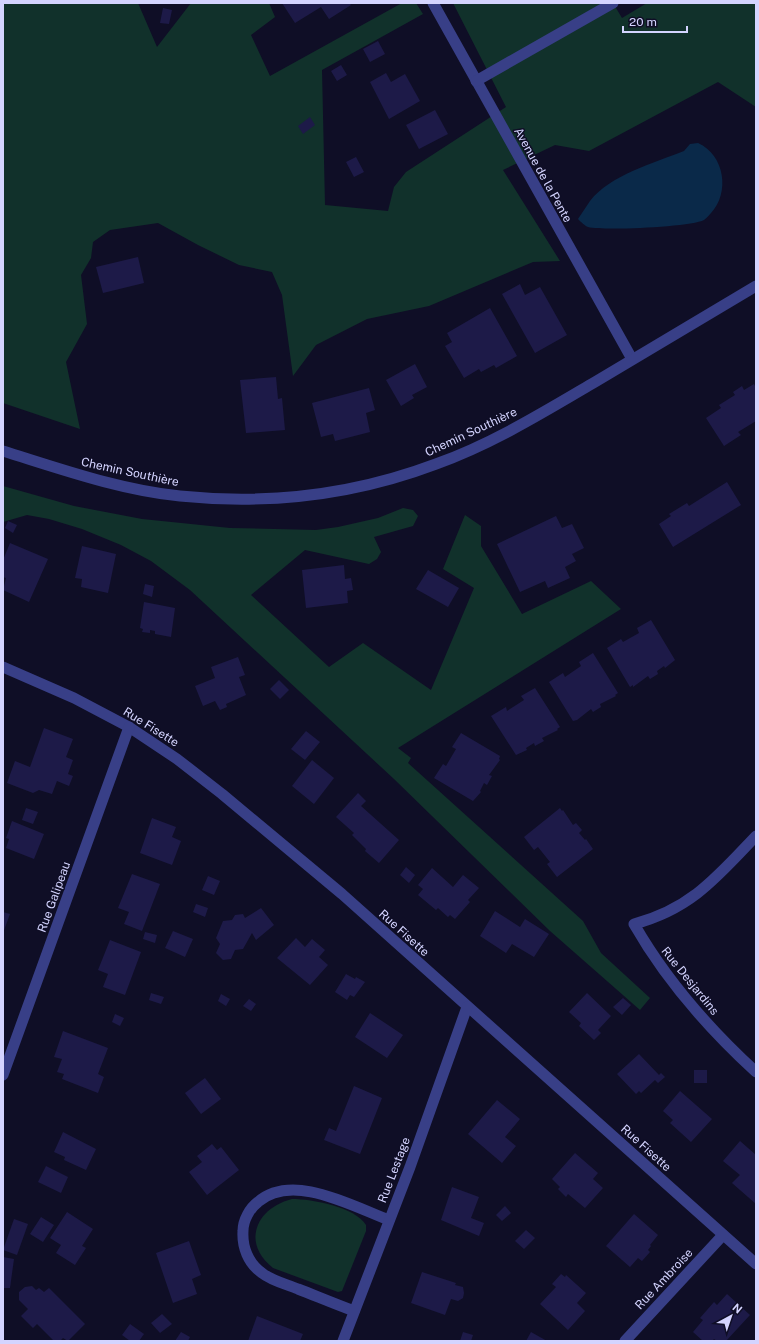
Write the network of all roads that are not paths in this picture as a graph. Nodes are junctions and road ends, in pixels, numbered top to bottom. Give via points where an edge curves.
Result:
1 (433, 3) edge
2 (613, 3) edge
3 (476, 81) junction
4 (756, 286) edge
5 (632, 359) junction
6 (3, 451) edge
7 (3, 667) edge
8 (129, 727) junction
9 (756, 836) edge
10 (467, 1007) junction
11 (756, 1072) edge
12 (3, 1075) edge
13 (389, 1220) junction
14 (723, 1235) junction
15 (756, 1264) edge
16 (354, 1311) junction
17 (343, 1341) edge
18 (625, 1341) edge

1 - 3 street, Avenue de la Pente
2 - 3 street
3 - 5 street, Avenue de la Pente
4 - 5 street, Chemin Southière
5 - 6 street, Chemin Southière via 553,407 473,449 402,476 329,493 254,500 179,496 105,482
7 - 8 street, Rue Fisette via 74,698
8 - 10 street, Rue Fisette via 177,759 263,826
8 - 12 street, Rue Galipeau
9 - 11 street, Rue Desjardins via 705,888 689,900 660,916 634,924 661,968 708,1024
10 - 13 street, Rue Lestage
10 - 14 street, Rue Fisette
13 - 16 street, Rue Lestage
13 - 16 street via 304,1189 275,1192 263,1197 247,1216 242,1241 252,1264 262,1273
14 - 15 street, Rue Fisette
14 - 18 street, Rue Ambroise
16 - 17 street, Rue Lestage

